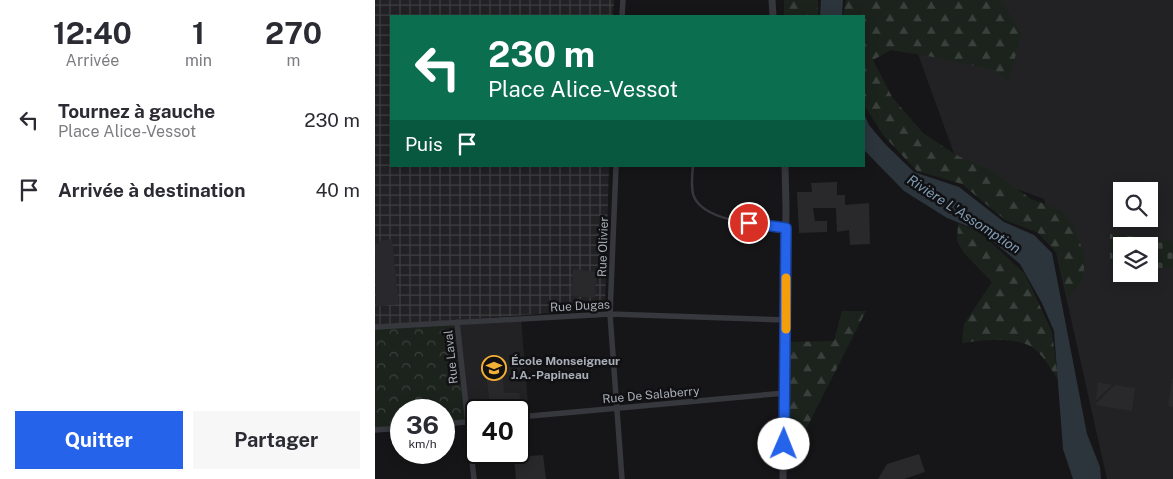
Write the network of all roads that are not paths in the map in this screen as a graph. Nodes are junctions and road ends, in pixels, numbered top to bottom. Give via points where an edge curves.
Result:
1 (623, 0) edge
2 (772, 0) edge
3 (622, 15) edge
4 (773, 15) edge
5 (616, 167) edge
6 (693, 167) edge
7 (785, 167) edge
8 (786, 228) junction
9 (610, 314) junction
10 (786, 320) junction
11 (457, 322) junction
12 (375, 327) edge
13 (785, 393) junction
14 (465, 399) edge
15 (617, 408) junction
16 (530, 416) edge
17 (390, 429) edge
18 (375, 430) edge
19 (472, 464) edge
20 (474, 479) edge
21 (622, 479) edge
22 (783, 479) edge

1 - 3 street
2 - 4 street
5 - 9 street, Rue Olivier
6 - 8 lane via 693,195 709,212 735,220
7 - 8 street
8 - 10 street
9 - 10 street, Rue Dugas
9 - 11 street, Rue Dugas
9 - 15 street, Rue Olivier
10 - 13 street
11 - 12 street, Rue Dugas
11 - 14 street, Rue Laval
13 - 15 street, Rue De Salaberry
13 - 22 street
15 - 16 street, Rue De Salaberry
15 - 21 street, Rue Olivier
17 - 18 street
19 - 20 street, Rue Laval

